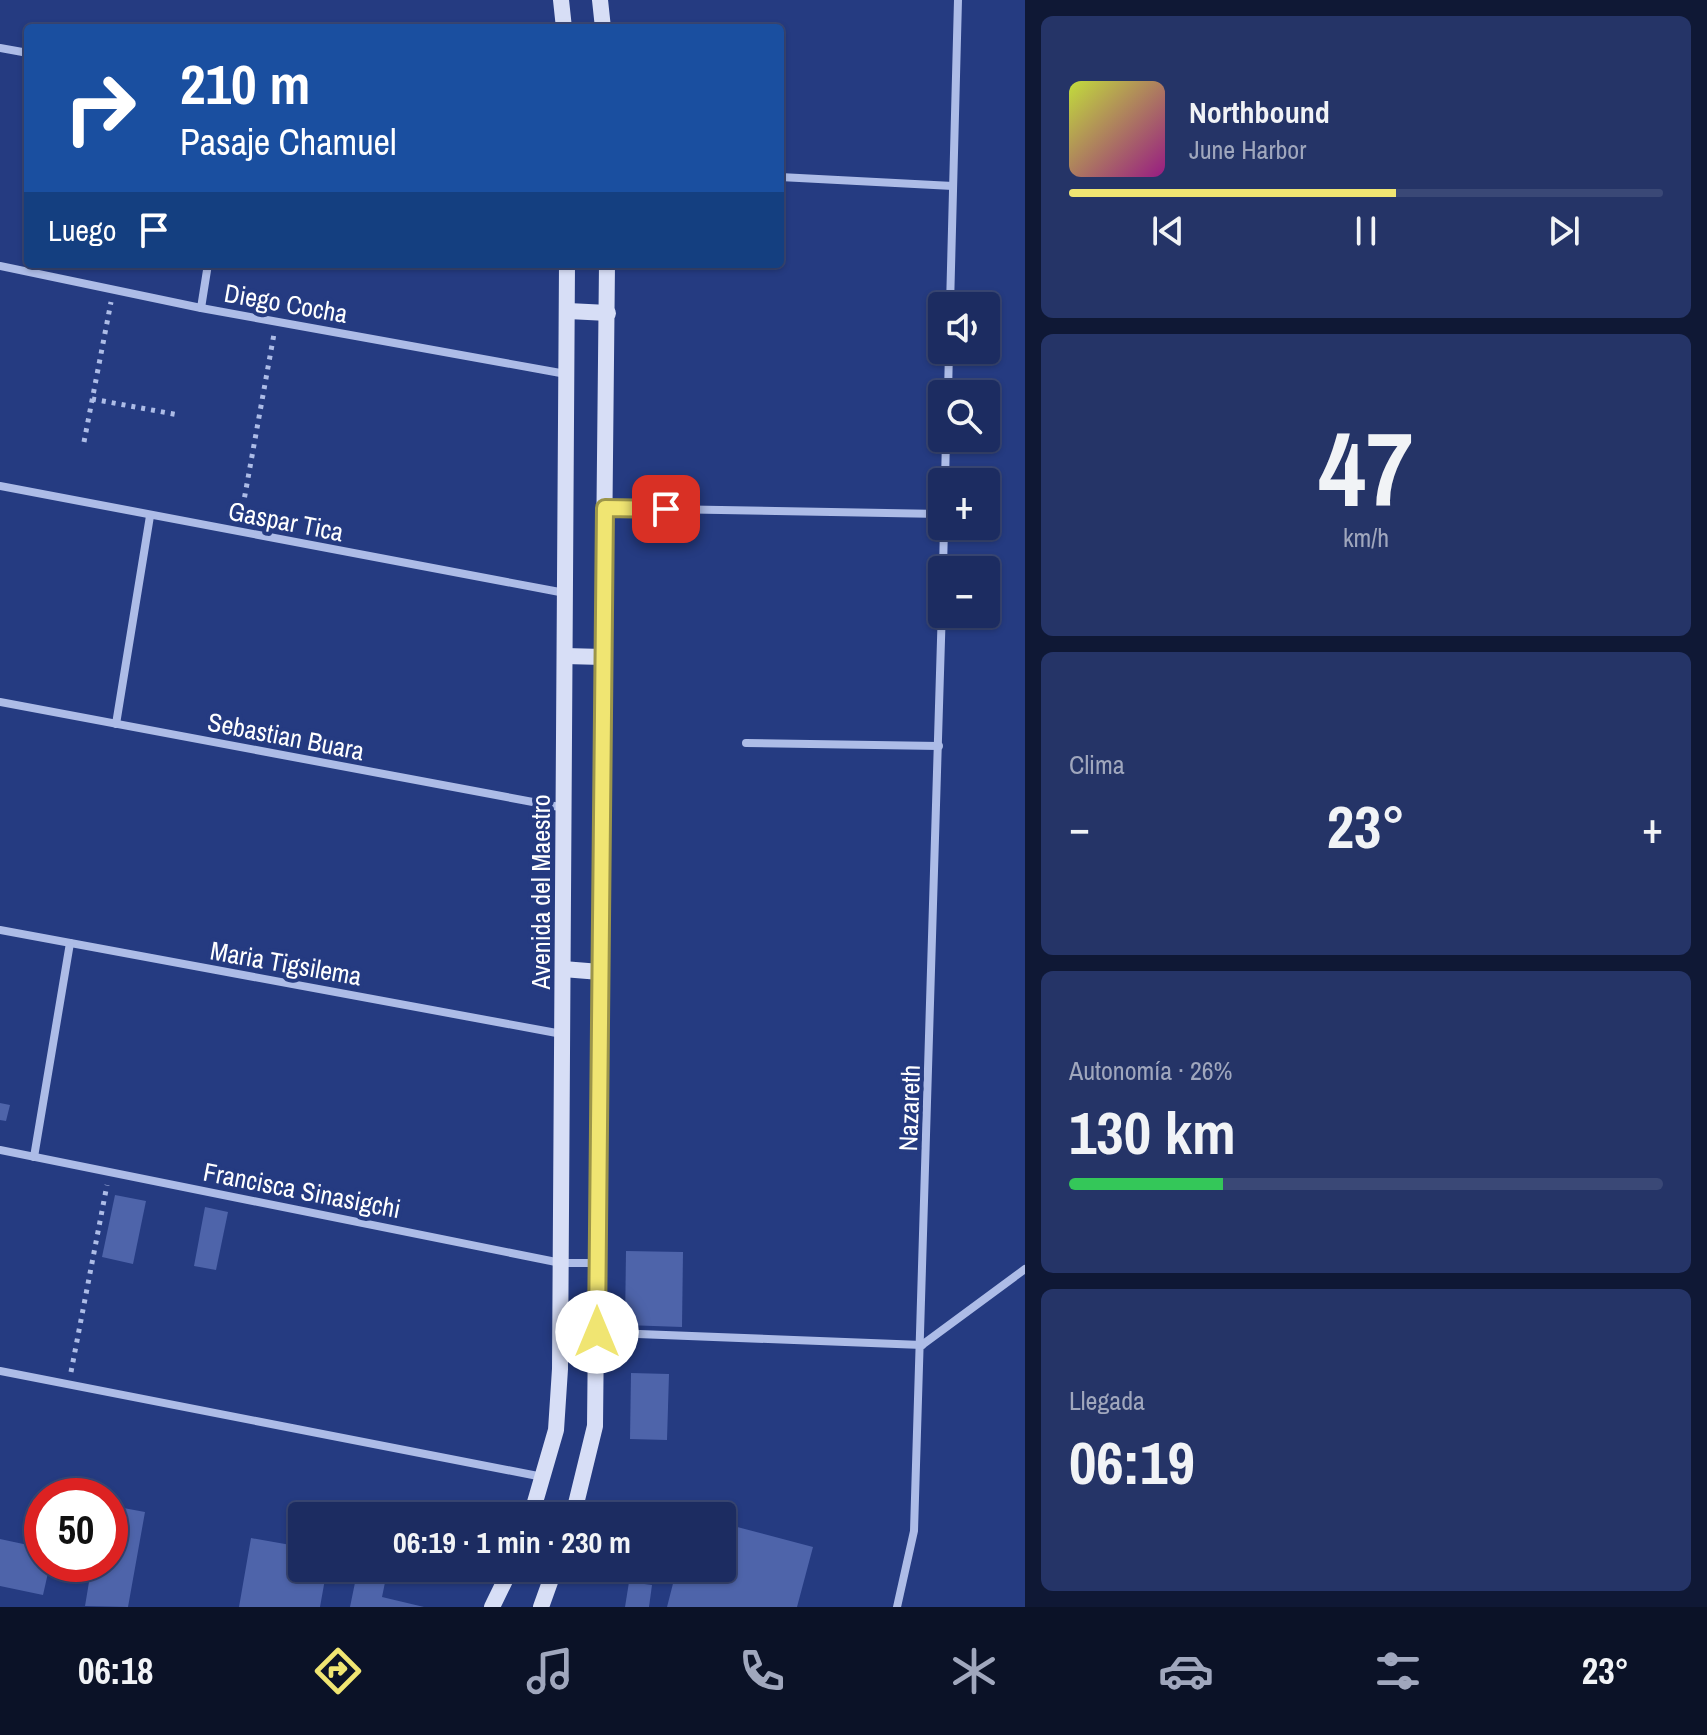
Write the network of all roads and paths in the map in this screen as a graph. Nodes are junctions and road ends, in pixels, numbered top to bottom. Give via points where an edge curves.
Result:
1 (561, 0) edge
2 (600, 0) edge
3 (958, 0) edge
4 (564, 24) edge
5 (603, 24) edge
6 (0, 48) edge
7 (24, 52) edge
8 (784, 177) edge
9 (953, 186) junction
10 (0, 266) edge
11 (207, 268) edge
12 (567, 268) edge
13 (607, 268) edge
14 (113, 289) junction
15 (950, 292) edge
16 (201, 308) junction
17 (568, 311) junction
18 (608, 313) junction
19 (277, 321) junction
20 (566, 374) junction
21 (92, 399) junction
22 (179, 415) dead end
23 (84, 442) dead end
24 (0, 486) edge
25 (605, 508) junction
26 (928, 514) edge
27 (150, 516) junction
28 (238, 532) junction
29 (566, 593) junction
30 (942, 628) edge
31 (565, 656) junction
32 (603, 657) junction
33 (0, 702) edge
34 (116, 724) junction
35 (746, 743) dead end
36 (939, 746) junction
37 (565, 808) junction
38 (0, 930) edge
39 (70, 943) junction
40 (563, 969) junction
41 (600, 972) junction
42 (564, 1035) junction
43 (0, 1150) edge
44 (34, 1157) junction
45 (104, 1198) dead end
46 (561, 1263) junction
47 (597, 1263) junction
48 (1025, 1269) edge
49 (561, 1331) junction
50 (597, 1332) junction
51 (922, 1345) junction
52 (0, 1371) edge
53 (69, 1384) junction
54 (543, 1477) junction
55 (535, 1502) edge
56 (576, 1502) edge
57 (504, 1582) edge
58 (550, 1582) edge
59 (492, 1607) edge
60 (541, 1607) edge
61 (897, 1607) edge

1 - 4 main road
2 - 5 main road
3 - 9 street
6 - 7 street
8 - 9 street
9 - 15 street
10 - 14 street, Diego Cocha
11 - 16 street
12 - 17 main road, Avenida del Maestro
13 - 18 main road
14 - 16 street, Diego Cocha
14 - 21 path
16 - 19 street, Diego Cocha
17 - 18 main road
17 - 20 main road, Avenida del Maestro
18 - 25 main road
19 - 20 street, Diego Cocha
19 - 28 path
20 - 29 main road, Avenida del Maestro
21 - 22 path
21 - 23 path
24 - 27 street, Gaspar Tica
25 - 26 street
25 - 32 main road
27 - 28 street, Gaspar Tica
27 - 34 street
28 - 29 street, Gaspar Tica
29 - 31 main road, Avenida del Maestro
30 - 36 street, Nazareth
31 - 32 main road
31 - 37 main road, Avenida del Maestro
32 - 41 main road
33 - 34 street, Sebastian Buara
34 - 37 street, Sebastian Buara
35 - 36 street
36 - 51 street, Nazareth
37 - 40 main road, Avenida del Maestro
38 - 39 street, Maria Tigsilema
39 - 42 street, Maria Tigsilema
39 - 44 street
40 - 41 main road
40 - 42 main road, Avenida del Maestro
41 - 47 main road
42 - 46 main road, Avenida del Maestro
43 - 44 street, Francisca Sinasigchi
44 - 46 street, Francisca Sinasigchi
45 - 53 path
46 - 47 street, Francisca Sinasigchi
46 - 49 main road, Avenida del Maestro
47 - 50 main road
48 - 51 street
49 - 50 street
49 - 54 main road, Avenida del Maestro via 556,1430
50 - 51 street
50 - 56 main road via 595,1426
51 - 61 street, Nazareth via 914,1531
52 - 53 street
53 - 54 street
54 - 55 main road, Avenida del Maestro
57 - 59 main road
58 - 60 main road

